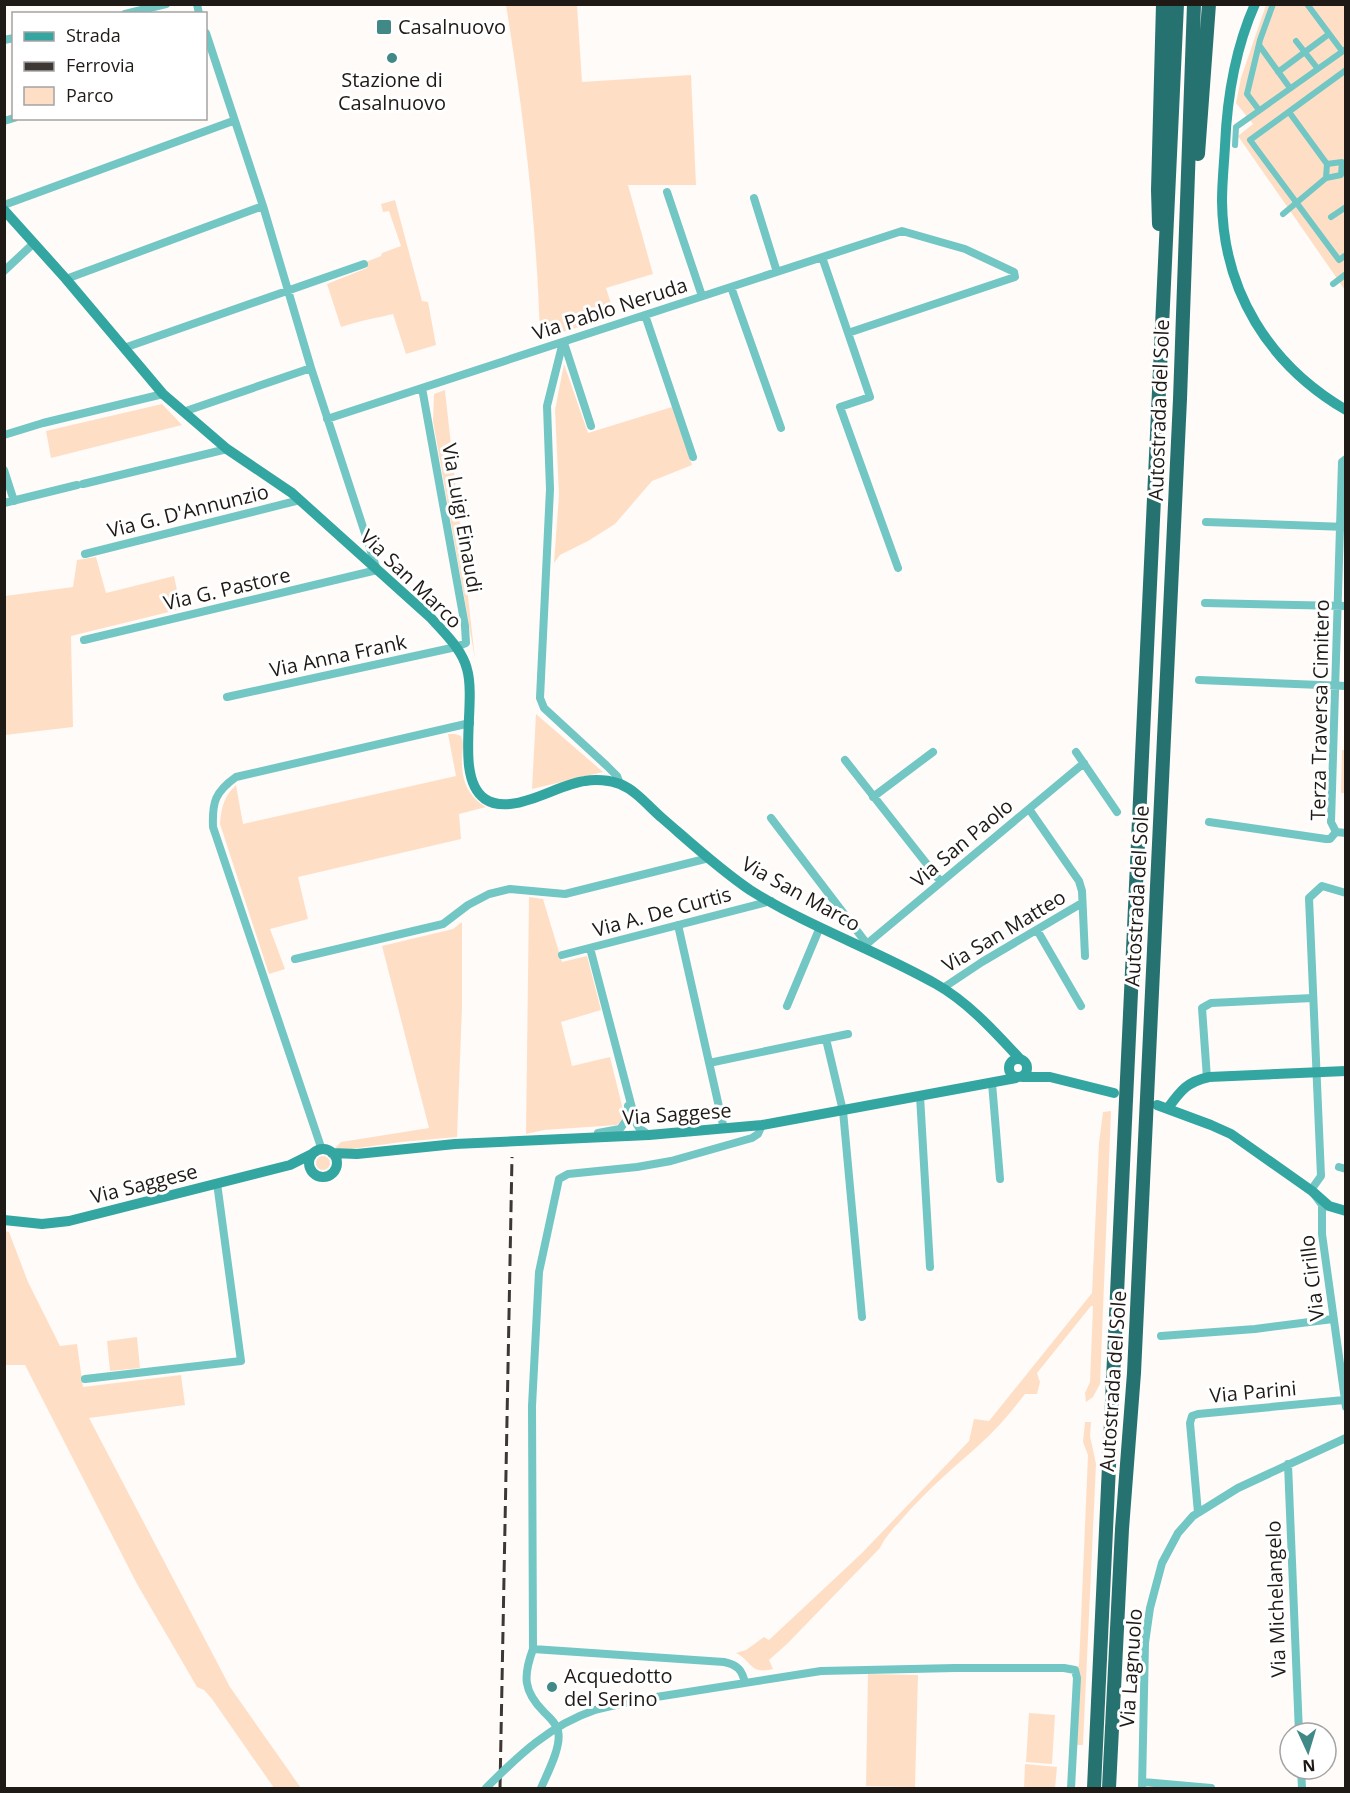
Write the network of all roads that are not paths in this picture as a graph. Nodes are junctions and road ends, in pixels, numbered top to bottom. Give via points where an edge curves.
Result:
1 (166, 4) edge
2 (1163, 4) edge
3 (1177, 4) edge
4 (1194, 4) edge
5 (1209, 4) edge
6 (1255, 4) edge
7 (1273, 4) edge
8 (1307, 4) edge
9 (133, 12) edge
10 (1329, 34) junction
11 (1296, 41) dead end
12 (1259, 45) junction
13 (208, 50) edge
14 (1344, 50) edge
15 (1305, 52) junction
16 (1318, 69) junction
17 (1346, 70) edge
18 (1278, 72) junction
19 (1290, 88) junction
20 (1259, 110) junction
21 (1289, 112) junction
22 (233, 121) junction
23 (1234, 145) dead end
24 (1344, 161) edge
25 (1327, 164) junction
26 (1341, 175) junction
27 (1326, 178) junction
28 (1346, 182) edge
29 (667, 192) dead end
30 (754, 198) dead end
31 (1296, 202) junction
32 (4, 205) edge
33 (263, 206) junction
34 (1346, 207) edge
35 (4, 210) edge
36 (1283, 214) dead end
37 (1331, 217) dead end
38 (34, 243) junction
39 (1346, 255) edge
40 (822, 257) junction
41 (364, 264) dead end
42 (4, 271) edge
43 (777, 272) junction
44 (1346, 274) edge
45 (66, 279) junction
46 (1332, 284) dead end
47 (731, 287) junction
48 (287, 292) junction
49 (702, 296) junction
50 (1163, 312) junction
51 (645, 315) junction
52 (848, 333) junction
53 (563, 342) junction
54 (124, 348) junction
55 (311, 368) junction
56 (422, 388) junction
57 (163, 394) junction
58 (1180, 399) junction
59 (1346, 410) edge
60 (183, 412) junction
61 (327, 419) junction
62 (591, 426) dead end
63 (781, 428) dead end
64 (4, 435) edge
65 (227, 449) junction
66 (693, 457) dead end
67 (1346, 459) edge
68 (4, 470) edge
69 (300, 500) junction
70 (14, 501) junction
71 (4, 503) edge
72 (1206, 522) dead end
73 (1343, 527) edge
74 (85, 554) dead end
75 (898, 568) dead end
76 (377, 570) junction
77 (1205, 603) dead end
78 (1342, 606) edge
79 (84, 640) dead end
80 (456, 647) junction
81 (1199, 680) dead end
82 (1336, 685) junction
83 (1346, 686) edge
84 (226, 697) dead end
85 (470, 723) junction
86 (933, 752) dead end
87 (1076, 752) dead end
88 (844, 760) dead end
89 (1084, 763) junction
90 (621, 784) junction
91 (873, 797) junction
92 (1029, 809) junction
93 (1117, 812) dead end
94 (771, 818) dead end
95 (1209, 822) dead end
96 (1336, 832) junction
97 (1346, 833) edge
98 (709, 858) junction
99 (941, 882) junction
100 (1346, 893) edge
101 (771, 901) junction
102 (1082, 903) junction
103 (678, 925) junction
104 (820, 927) junction
105 (1037, 930) junction
106 (864, 946) junction
107 (590, 948) junction
108 (562, 956) dead end
109 (1085, 956) dead end
110 (295, 959) dead end
111 (943, 988) junction
112 (1313, 998) junction
113 (787, 1006) dead end
114 (1081, 1006) dead end
115 (848, 1034) dead end
116 (826, 1039) junction
117 (709, 1063) junction
118 (1016, 1068) junction
119 (1346, 1071) edge
120 (1317, 1073) junction
121 (1050, 1077) junction
122 (1207, 1077) junction
123 (994, 1082) junction
124 (627, 1093) junction
125 (1114, 1093) dead end
126 (920, 1096) junction
127 (843, 1111) junction
128 (762, 1125) junction
129 (724, 1129) junction
130 (649, 1135) junction
131 (532, 1141) junction
132 (322, 1152) junction
133 (357, 1154) junction
134 (290, 1165) junction
135 (310, 1169) junction
136 (333, 1172) junction
137 (1000, 1179) dead end
138 (217, 1184) junction
139 (1313, 1188) junction
140 (1346, 1211) edge
141 (4, 1220) edge
142 (930, 1267) dead end
143 (862, 1317) dead end
144 (1333, 1319) junction
145 (1161, 1336) dead end
146 (85, 1379) dead end
147 (1345, 1404) edge
148 (1346, 1438) edge
149 (1288, 1464) junction
150 (1198, 1513) junction
151 (533, 1649) junction
152 (745, 1683) junction
153 (1299, 1721) edge
154 (1143, 1785) edge
155 (486, 1788) edge
156 (541, 1788) edge
157 (1071, 1788) edge
158 (1094, 1788) edge
159 (1109, 1788) edge
160 (1211, 1788) edge

1 - 9 street
2 - 50 highway via 1158,190
3 - 50 highway, Autostrada del Sole
4 - 58 highway, Autostrada del Sole
5 - 58 highway
6 - 59 main road via 1240,43 1227,121 1222,202 1229,260 1261,333 1315,391
7 - 12 street
8 - 10 street
10 - 14 street
10 - 15 street
11 - 15 street
12 - 18 street
12 - 20 street via 1247,94
13 - 22 street
14 - 16 street
15 - 16 street
15 - 18 street
16 - 19 street
17 - 21 street
18 - 19 street
19 - 20 street
20 - 23 street via 1236,127
21 - 25 street
21 - 31 street via 1250,140
22 - 32 street
22 - 33 street
24 - 25 street
24 - 26 street
25 - 27 street
26 - 27 street
26 - 28 street
27 - 31 street
29 - 49 street
30 - 43 street
31 - 36 street
31 - 39 street via 1339,260
33 - 45 street
33 - 48 street
34 - 37 street
35 - 38 main road, Via San Marco
38 - 42 street
38 - 45 main road, Via San Marco
40 - 43 street, Via Pablo Neruda
40 - 52 street
40 - 52 street, Via Pablo Neruda via 902,231 965,249 1014,272 1015,277
41 - 48 street
43 - 47 street, Via Pablo Neruda
44 - 46 street
45 - 54 main road, Via San Marco
47 - 49 street, Via Pablo Neruda
47 - 63 street
48 - 54 street
48 - 55 street
49 - 51 street, Via Pablo Neruda
50 - 158 highway, Autostrada del Sole
51 - 53 street, Via Pablo Neruda
51 - 66 street
52 - 75 street via 870,397 840,407
53 - 56 street, Via Pablo Neruda
53 - 62 street
53 - 90 street via 547,406 550,489 540,698 544,708
54 - 57 main road, Via San Marco
55 - 60 street
55 - 61 street
56 - 61 street, Via Pablo Neruda
56 - 80 street, Via Luigi Einaudi via 465,626 466,643
57 - 60 main road, Via San Marco
57 - 64 street
58 - 159 highway, Autostrada del Sole via 1134,1373
60 - 65 main road, Via San Marco
61 - 76 street
65 - 69 main road, Via San Marco
65 - 70 street
67 - 73 street, Terza Traversa Cimitero via 1342,462
68 - 70 street
69 - 74 street, Via G. D'Annunzio
69 - 76 main road, Via San Marco
70 - 71 street
72 - 73 street
73 - 78 street, Terza Traversa Cimitero
76 - 79 street, Via G. Pastore
76 - 80 main road, Via San Marco via 431,618
77 - 78 street
78 - 82 street, Terza Traversa Cimitero
80 - 84 street, Via Anna Frank
80 - 85 main road, Via San Marco via 467,667
81 - 82 street
82 - 83 street
82 - 96 street, Terza Traversa Cimitero via 1331,822
85 - 90 main road, Via San Marco via 470,773 477,792 487,800 510,804 583,781
85 - 132 street via 236,777 222,787 214,802 213,827
86 - 91 street
87 - 89 street
88 - 91 street
89 - 92 street, Via San Paolo
89 - 93 street
90 - 98 main road, Via San Marco
91 - 99 street
92 - 99 street, Via San Paolo
92 - 102 street via 1079,881
94 - 106 street
95 - 96 street, Terza Traversa Cimitero via 1326,839
96 - 97 street
98 - 101 main road, Via San Marco
98 - 110 street via 565,894 510,889 489,894 443,924
99 - 106 street, Via San Paolo
100 - 112 street via 1322,886 1309,898
101 - 103 street, Via A. De Curtis
101 - 104 main road, Via San Marco
102 - 105 street, Via San Matteo
102 - 109 street
103 - 107 street, Via A. De Curtis
103 - 117 street
104 - 106 main road, Via San Marco
104 - 113 street
105 - 111 street, Via San Matteo
105 - 114 street
106 - 111 main road, Via San Marco
107 - 108 street, Via A. De Curtis
107 - 124 street
111 - 118 main road, Via San Marco via 1000,1037
112 - 120 street
112 - 122 street via 1204,1006
115 - 116 street
116 - 117 street
116 - 127 street
117 - 129 street
118 - 121 main road
118 - 121 main road, Via Saggese
118 - 123 main road, Via Saggese
119 - 120 main road
120 - 122 main road
120 - 139 street via 1321,1176
121 - 125 main road
122 - 139 main road via 1194,1081 1162,1107 1231,1134
123 - 126 main road, Via Saggese
123 - 137 street
124 - 130 street via 636,1123
124 - 131 street via 628,1118 620,1129
126 - 127 main road, Via Saggese
126 - 142 street
127 - 128 main road, Via Saggese
127 - 143 street
128 - 129 main road, Via Saggese
128 - 151 street via 753,1138 670,1161 568,1173 558,1179 539,1272 532,1406
129 - 130 main road, Via Saggese
130 - 131 main road, Via Saggese
131 - 133 main road, Via Saggese
132 - 133 main road, Via Saggese
132 - 134 main road
132 - 135 main road via 309,1161
132 - 136 main road via 336,1164
133 - 136 main road
134 - 135 main road
134 - 138 main road, Via Saggese
135 - 136 main road via 321,1177
138 - 141 main road, Via Saggese via 69,1221 42,1224
138 - 146 street via 241,1361
139 - 140 main road via 1329,1206
139 - 144 street, Via Cirillo via 1322,1205
144 - 145 street
144 - 147 street, Via Cirillo
147 - 150 street, Via Parini via 1192,1416
148 - 149 street, Via Lagnuolo
149 - 150 street, Via Lagnuolo
149 - 153 street, Via Michelangelo
150 - 154 street, Via Lagnuolo via 1178,1533 1162,1563 1150,1608
151 - 152 street via 724,1662 736,1665
151 - 156 street via 526,1678 528,1691 558,1729 559,1740
152 - 155 street, bridge via 594,1711 560,1726 517,1758
152 - 157 street via 821,1671 1075,1670
154 - 160 street

